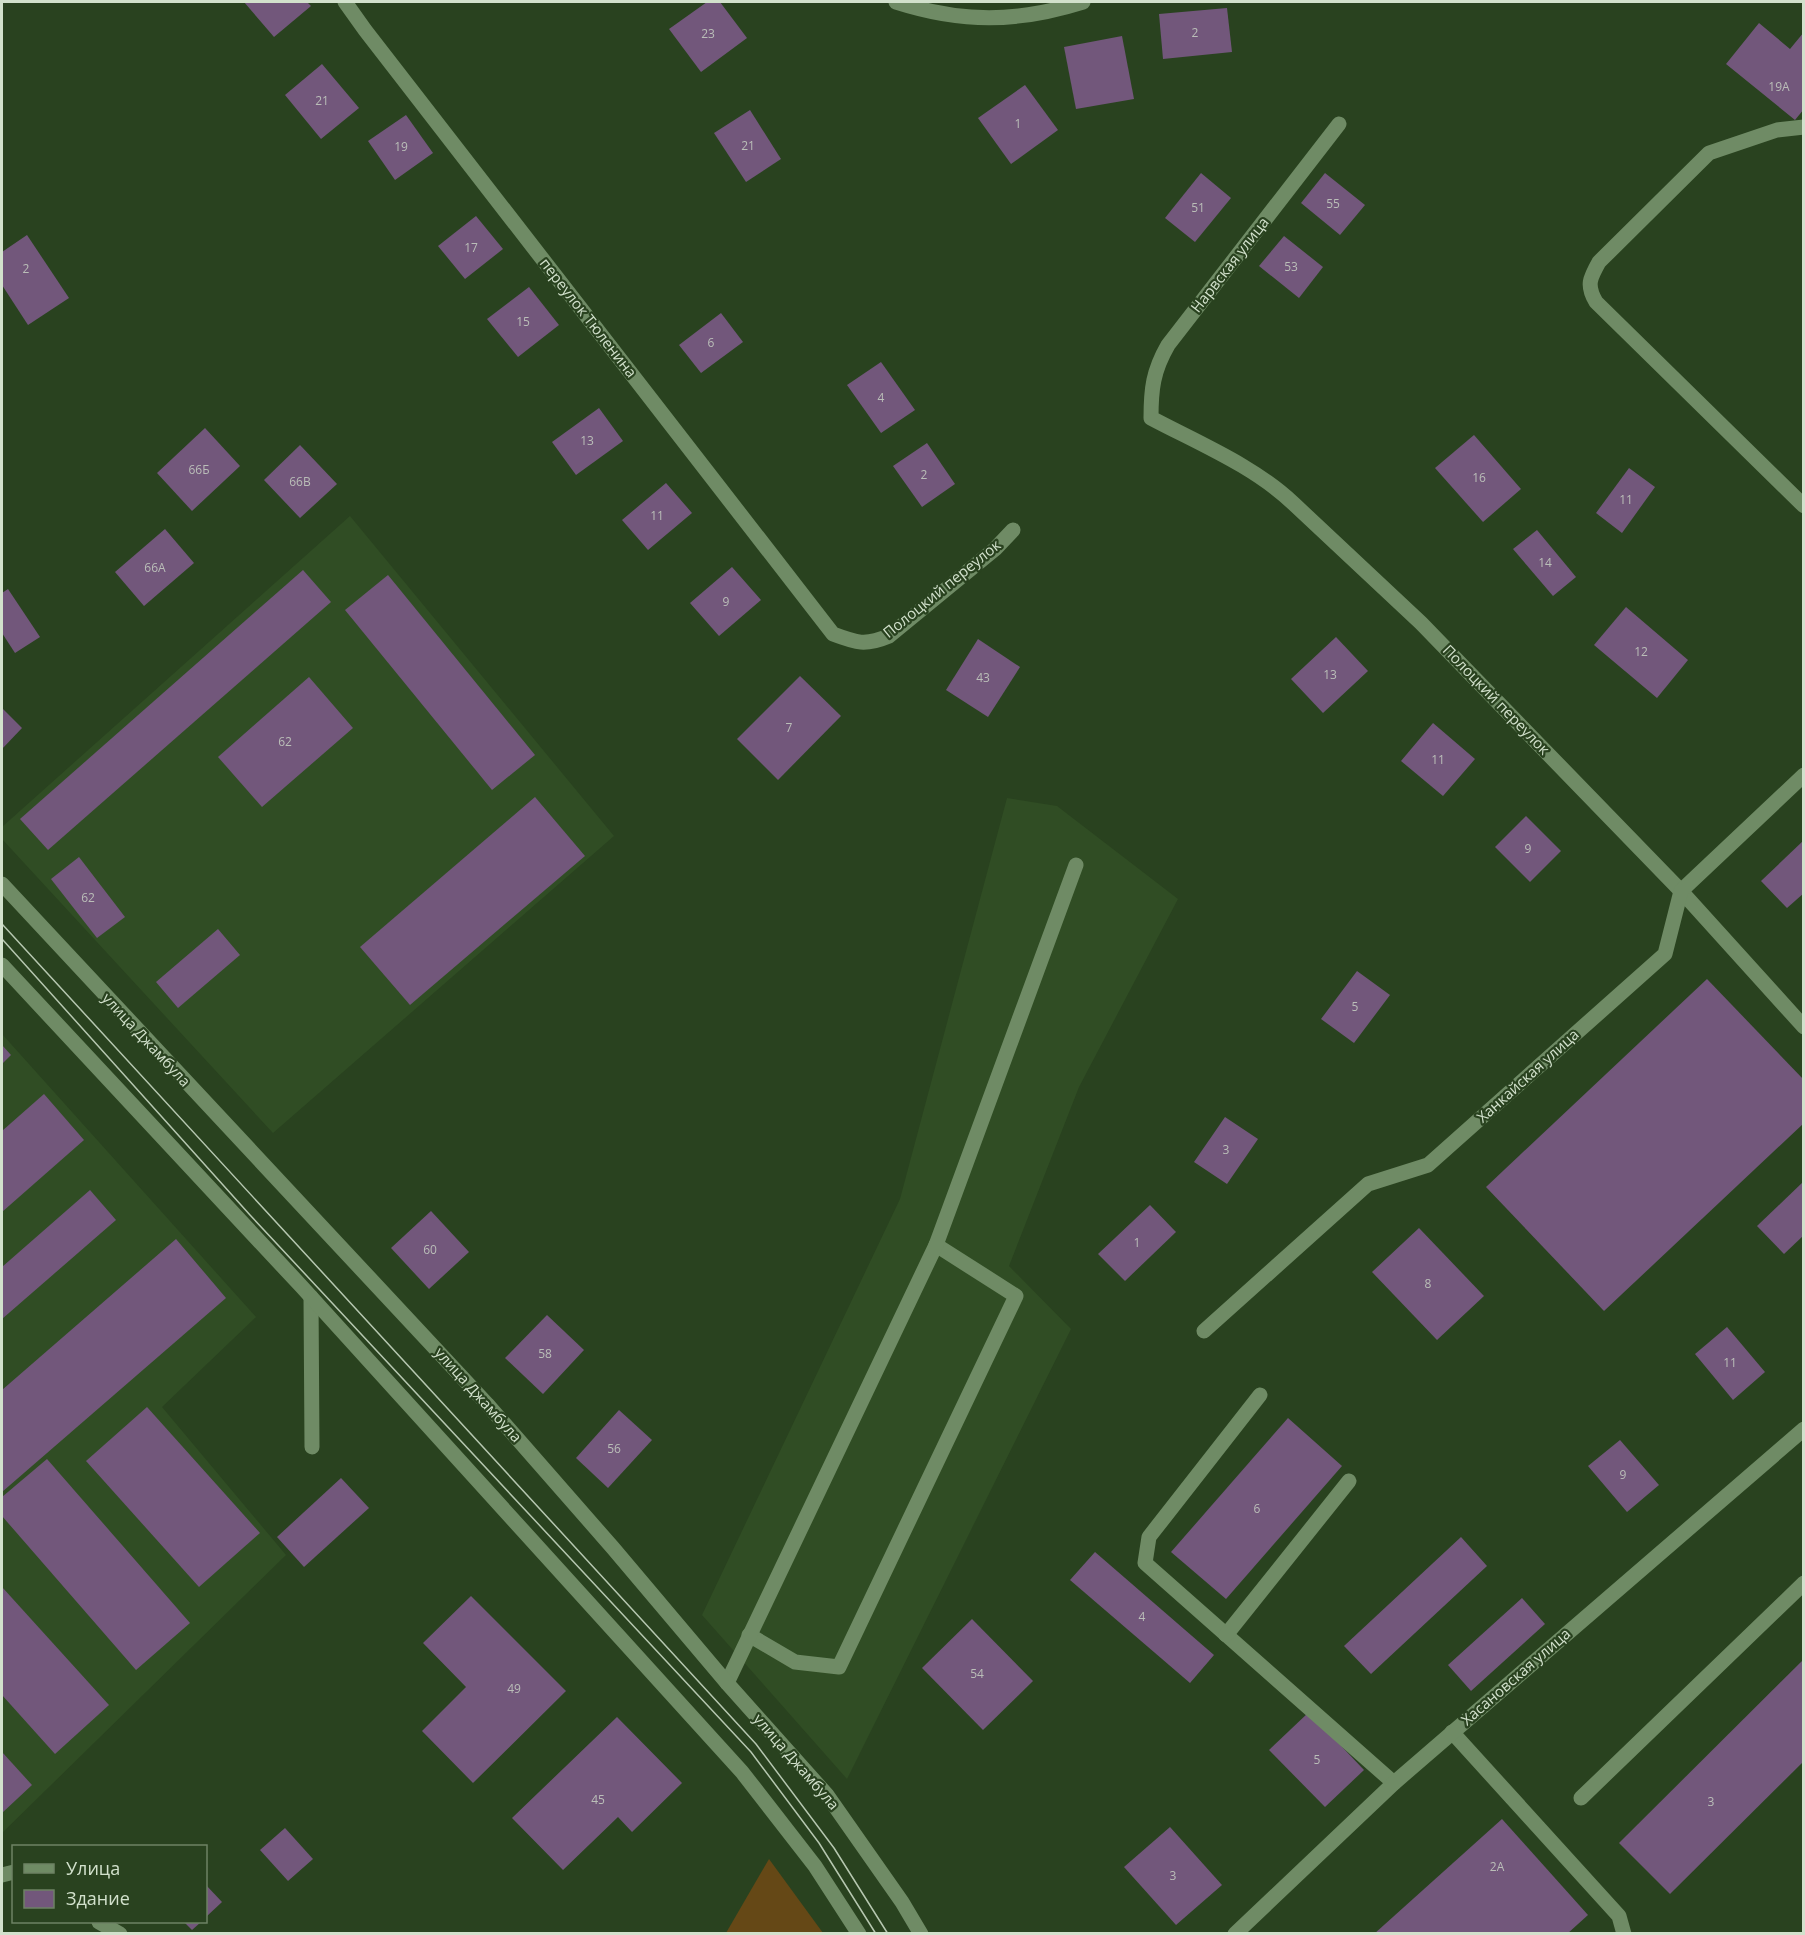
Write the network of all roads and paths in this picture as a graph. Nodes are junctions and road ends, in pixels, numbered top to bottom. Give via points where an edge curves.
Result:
1 (345, 2) edge
2 (896, 2) edge
3 (1083, 2) edge
4 (1339, 124) dead end
5 (1803, 127) edge
6 (1151, 418) joint
7 (1803, 506) edge
8 (1013, 530) dead end
9 (833, 634) joint
10 (1803, 775) edge
11 (1076, 865) dead end
12 (2, 884) edge
13 (1681, 891) junction
14 (2, 965) edge
15 (1803, 1027) edge
16 (936, 1245) junction
17 (311, 1297) junction
18 (1204, 1331) dead end
19 (1260, 1395) dead end
20 (1803, 1429) edge
21 (312, 1447) dead end
22 (1349, 1481) dead end
23 (1803, 1583) edge
24 (749, 1635) junction
25 (1226, 1635) junction
26 (727, 1683) junction
27 (1452, 1732) junction
28 (1394, 1783) junction
29 (1581, 1798) dead end
30 (101, 1923) edge
31 (120, 1934) edge
32 (859, 1934) edge
33 (921, 1934) edge
34 (1235, 1934) edge
35 (1624, 1934) edge

1 - 9 street, переулок Тюленина
2 - 3 street via 967,18 1014,18
4 - 6 street, Нарвская улица via 1168,345 1157,364 1151,390
5 - 7 street via 1777,130 1709,153 1599,262 1589,291
6 - 13 street, Полоцкий переулок via 1277,487 1421,623
8 - 9 street, Полоцкий переулок via 888,636 871,643 853,642
10 - 13 street
11 - 16 street
12 - 26 street, улица Джамбула via 487,1404
13 - 15 street, Полоцкий переулок
13 - 18 street, Ханкайская улица via 1665,954 1428,1165 1368,1184
14 - 17 street
16 - 24 street
16 - 24 street via 1016,1296 839,1666 795,1662
17 - 21 street
17 - 32 street via 742,1772 815,1866
19 - 25 street via 1149,1537 1145,1563
20 - 27 street, Хасановская улица
22 - 25 street
23 - 29 street
24 - 26 street
25 - 28 street
26 - 33 street, улица Джамбула via 827,1795
27 - 28 street, Хасановская улица
27 - 35 street via 1619,1916
28 - 34 street, Хасановская улица
30 - 31 street

